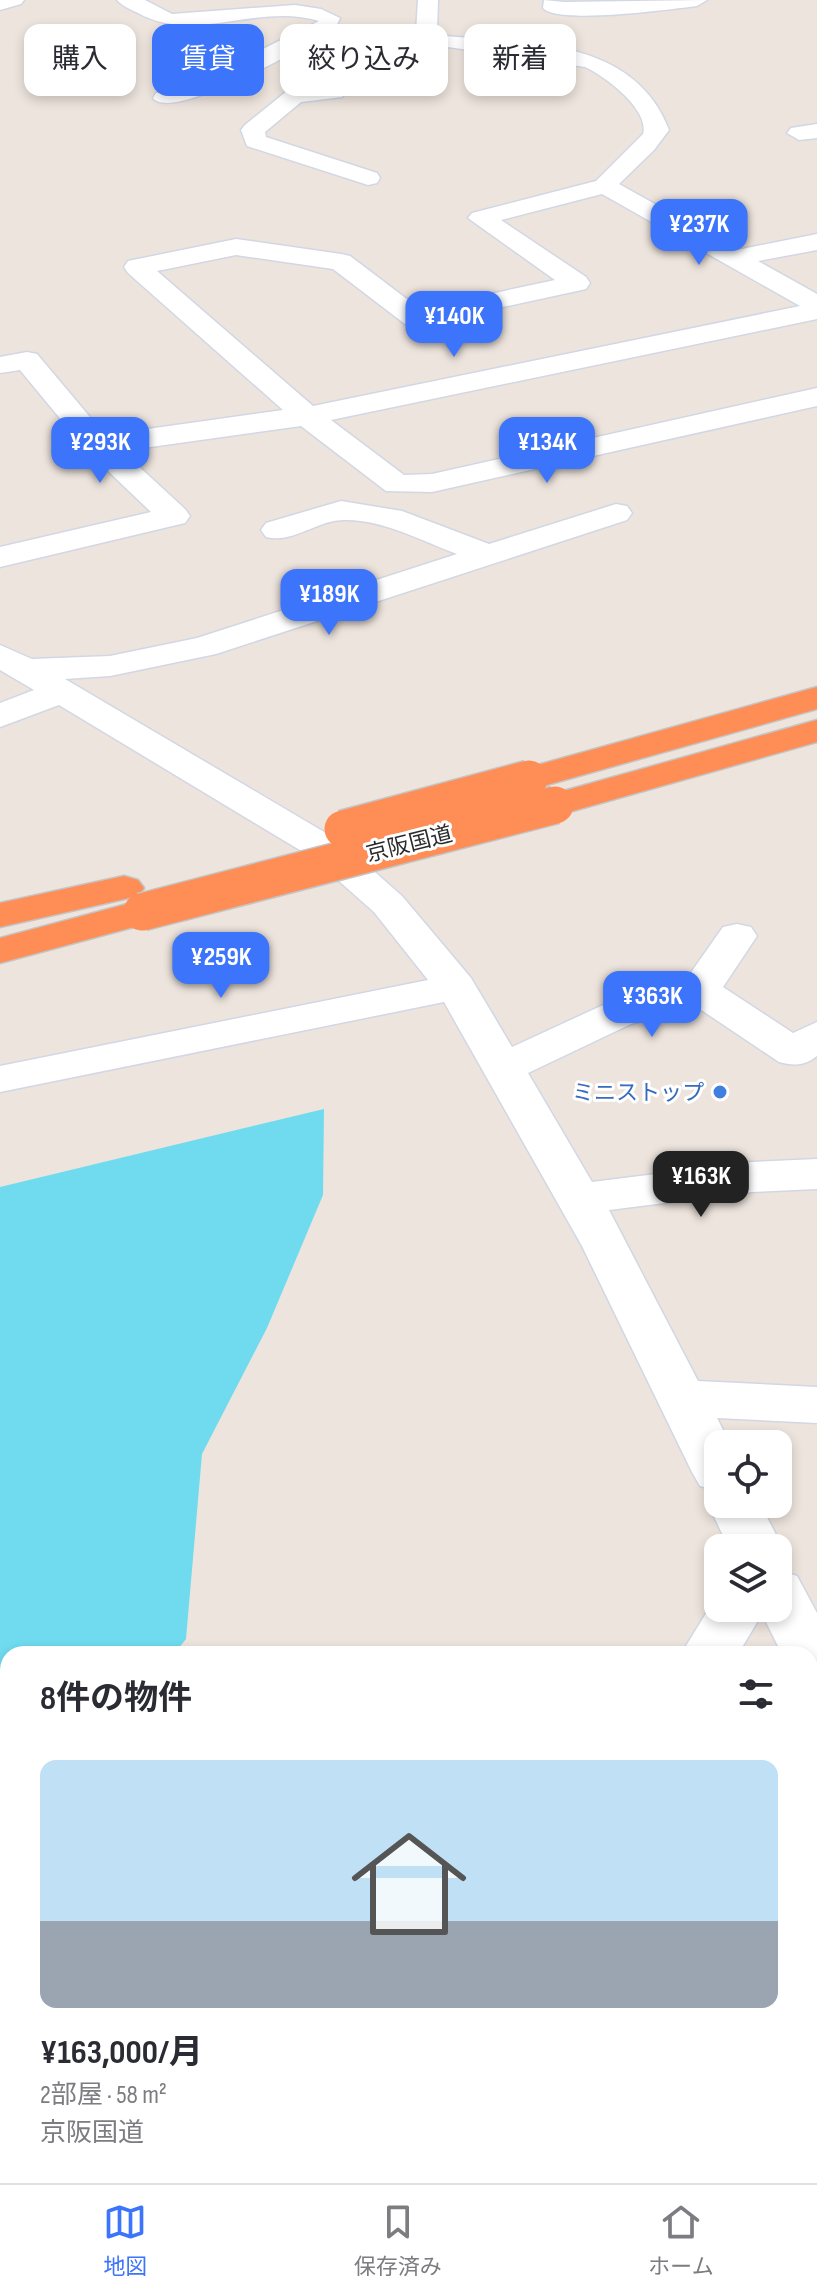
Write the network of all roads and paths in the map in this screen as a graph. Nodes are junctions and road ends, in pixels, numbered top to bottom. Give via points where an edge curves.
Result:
1 (14, 0) edge
2 (127, 0) edge
3 (428, 0) edge
4 (554, 0) edge
5 (697, 0) edge
6 (0, 4) edge
7 (427, 24) edge
8 (448, 43) edge
9 (295, 96) edge
10 (164, 98) dead end
11 (368, 178) dead end
12 (605, 186) junction
13 (817, 242) edge
14 (734, 258) junction
15 (817, 305) edge
16 (817, 311) edge
17 (0, 365) edge
18 (817, 397) edge
19 (307, 416) junction
20 (98, 445) junction
21 (616, 513) dead end
22 (277, 530) dead end
23 (3, 550) edge
24 (490, 555) junction
25 (12, 662) edge
26 (59, 693) junction
27 (817, 698) edge
28 (0, 716) edge
29 (817, 731) edge
30 (542, 792) junction
31 (133, 900) junction
32 (0, 915) edge
33 (737, 936) dead end
34 (0, 951) edge
35 (456, 987) junction
36 (700, 990) junction
37 (817, 1035) edge
38 (503, 1068) junction
39 (0, 1079) edge
40 (817, 1174) edge
41 (579, 1199) junction
42 (680, 1398) junction
43 (817, 1405) edge
44 (704, 1445) edge
45 (792, 1619) edge
46 (729, 1622) edge
47 (714, 1646) edge
48 (806, 1646) edge

1 - 6 street
2 - 10 street via 168,20 280,9 320,11 330,18 327,27 188,95
3 - 7 street
4 - 5 street via 553,8
8 - 12 street via 583,59 607,69 644,106 657,130
9 - 11 street via 253,130 255,141
12 - 14 street
12 - 19 street via 481,218 577,283 415,318 341,262 236,247 137,267
13 - 14 street
14 - 15 street
16 - 19 street
17 - 20 street via 27,360
18 - 19 street via 432,483 397,484
19 - 20 street
20 - 23 street via 174,516
21 - 24 street
22 - 24 street via 341,510 391,518
24 - 25 street via 204,647 110,666
25 - 26 street
26 - 28 street
26 - 35 street via 327,850 388,904
27 - 30 highway, 京阪国道
29 - 30 highway, 京阪国道
30 - 31 highway, 京阪国道, bridge
31 - 32 highway, 京阪国道
31 - 34 highway, 京阪国道
33 - 36 street
35 - 38 street
35 - 39 street
36 - 37 street via 794,1053
36 - 38 street via 616,1015
38 - 41 street
40 - 41 street
41 - 42 street
42 - 43 street
42 - 44 street
45 - 48 street
46 - 47 street

